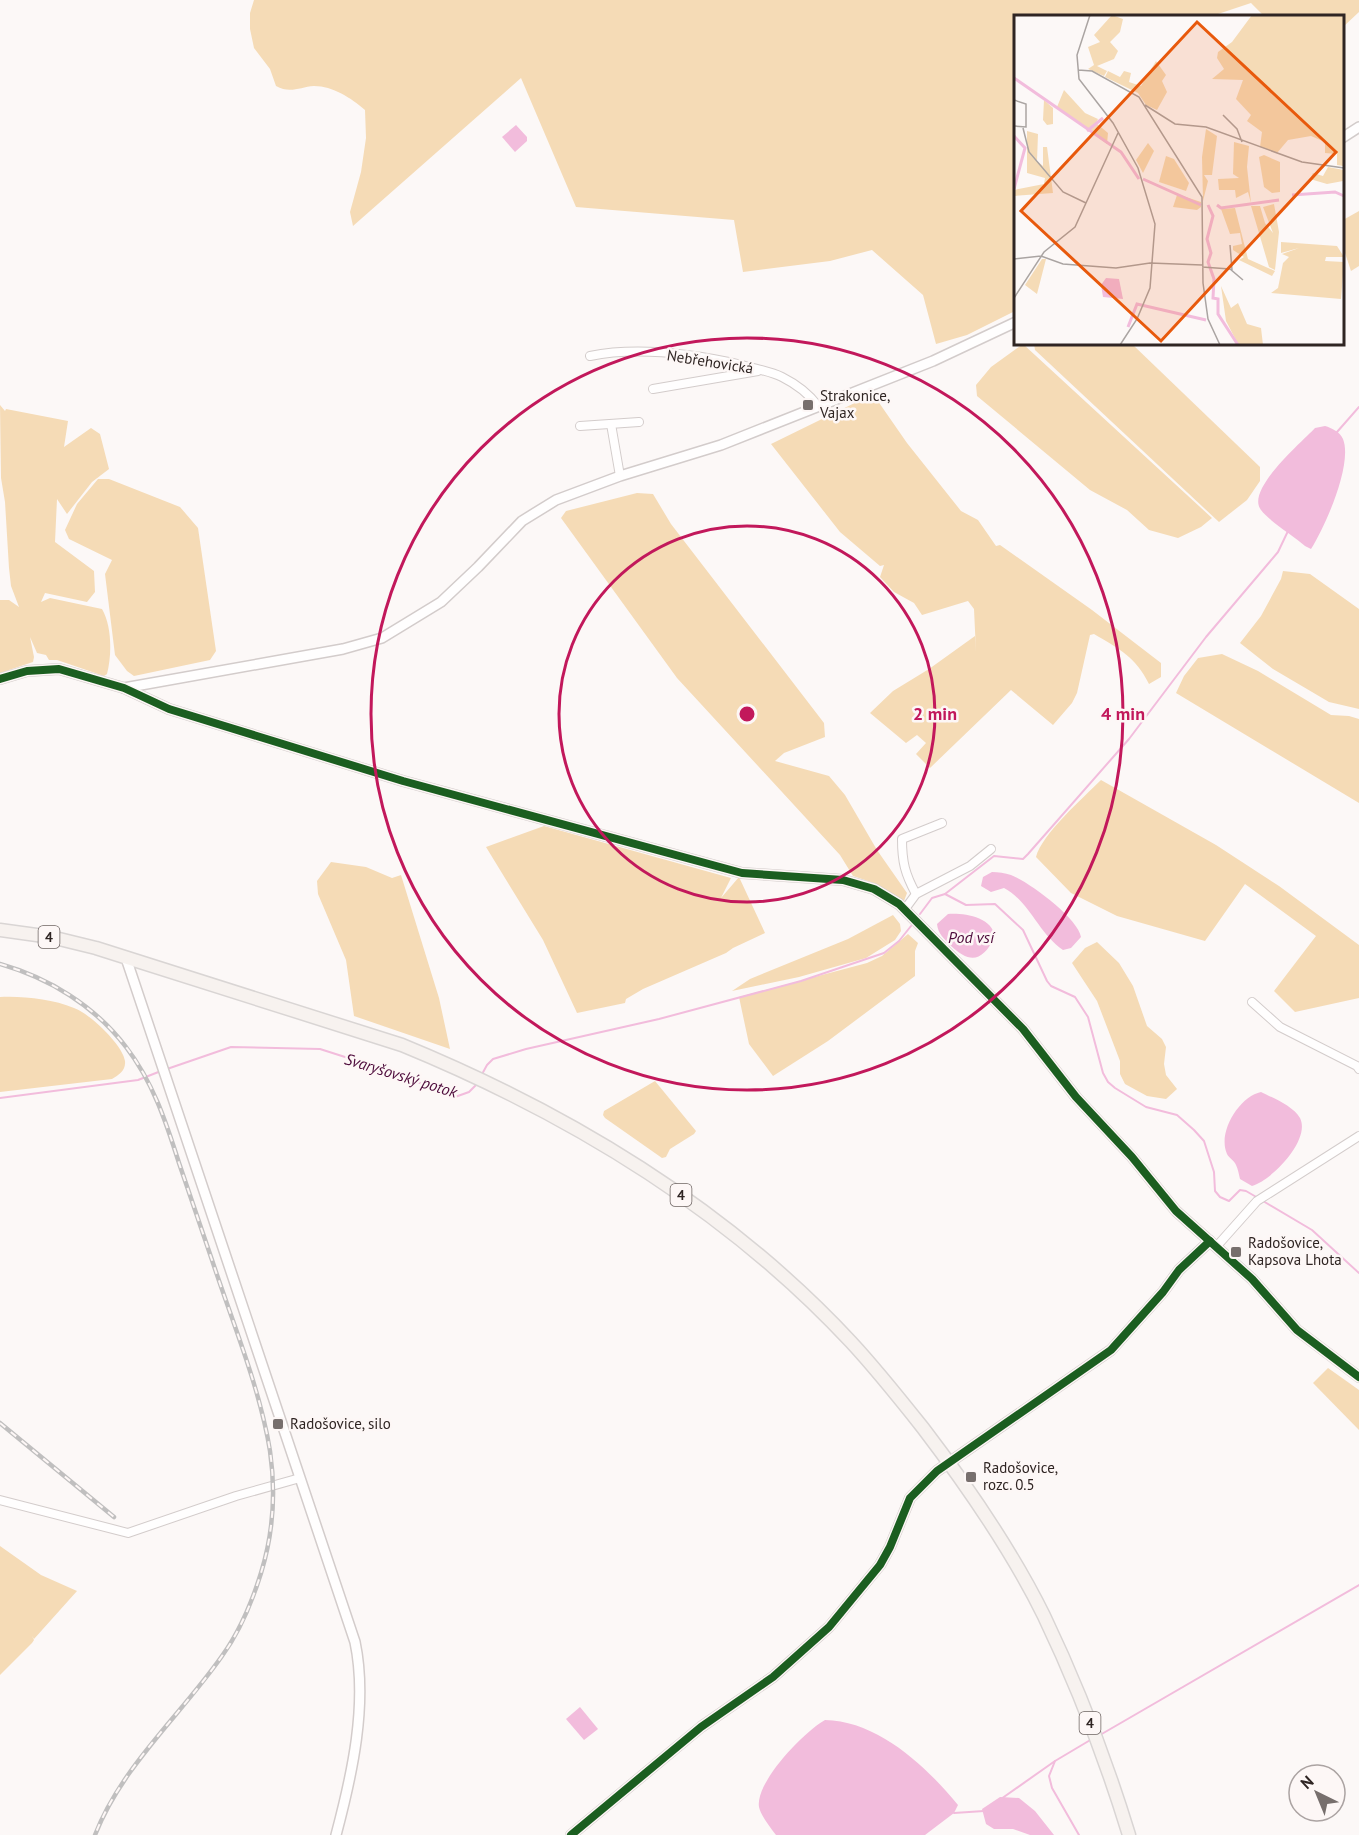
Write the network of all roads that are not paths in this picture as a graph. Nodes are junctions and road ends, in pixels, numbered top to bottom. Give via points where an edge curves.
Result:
1 (1359, 127) edge
2 (1344, 137) edge
3 (1014, 323) edge
4 (590, 356) dead end
5 (761, 370) junction
6 (653, 389) dead end
7 (818, 406) junction
8 (639, 422) dead end
9 (610, 424) junction
10 (580, 426) dead end
11 (620, 476) junction
12 (0, 679) edge
13 (124, 688) junction
14 (942, 823) dead end
15 (991, 849) dead end
16 (916, 894) junction
17 (905, 909) junction
18 (0, 930) edge
19 (126, 958) junction
20 (1252, 1002) dead end
21 (1359, 1069) edge
22 (1359, 1136) edge
23 (1213, 1244) junction
24 (1359, 1377) edge
25 (950, 1463) junction
26 (300, 1478) junction
27 (0, 1500) edge
28 (336, 1835) edge
29 (571, 1835) edge
30 (1129, 1835) edge

1 - 2 street
3 - 7 street via 933,361
4 - 5 street, Nebřehovická via 616,352 671,353
5 - 6 street
5 - 7 street, Nebřehovická via 791,382
7 - 11 street via 721,445
8 - 9 street
9 - 10 street
9 - 11 street
11 - 13 street via 556,500 522,521 441,602 382,638 343,649
12 - 13 street via 27,670 59,669
13 - 17 street via 169,709 403,782 741,873 843,880 874,889
14 - 16 street via 902,840 906,875
15 - 16 street via 970,866
16 - 17 street
17 - 23 street via 1023,1029 1076,1097 1176,1211
18 - 19 main road, 4 via 51,937
19 - 25 main road, 4 via 402,1045 486,1081 618,1152 691,1201 759,1255 851,1342
19 - 26 street
20 - 21 street via 1280,1028
22 - 23 street via 1260,1199
23 - 24 street via 1252,1279 1297,1330
23 - 25 street via 1185,1264 1111,1350
25 - 29 street via 910,1498 880,1565 829,1627 773,1677 701,1727
25 - 30 main road, 4 via 1044,1615 1101,1750
26 - 27 street via 128,1533
26 - 28 street via 359,1661 355,1750

